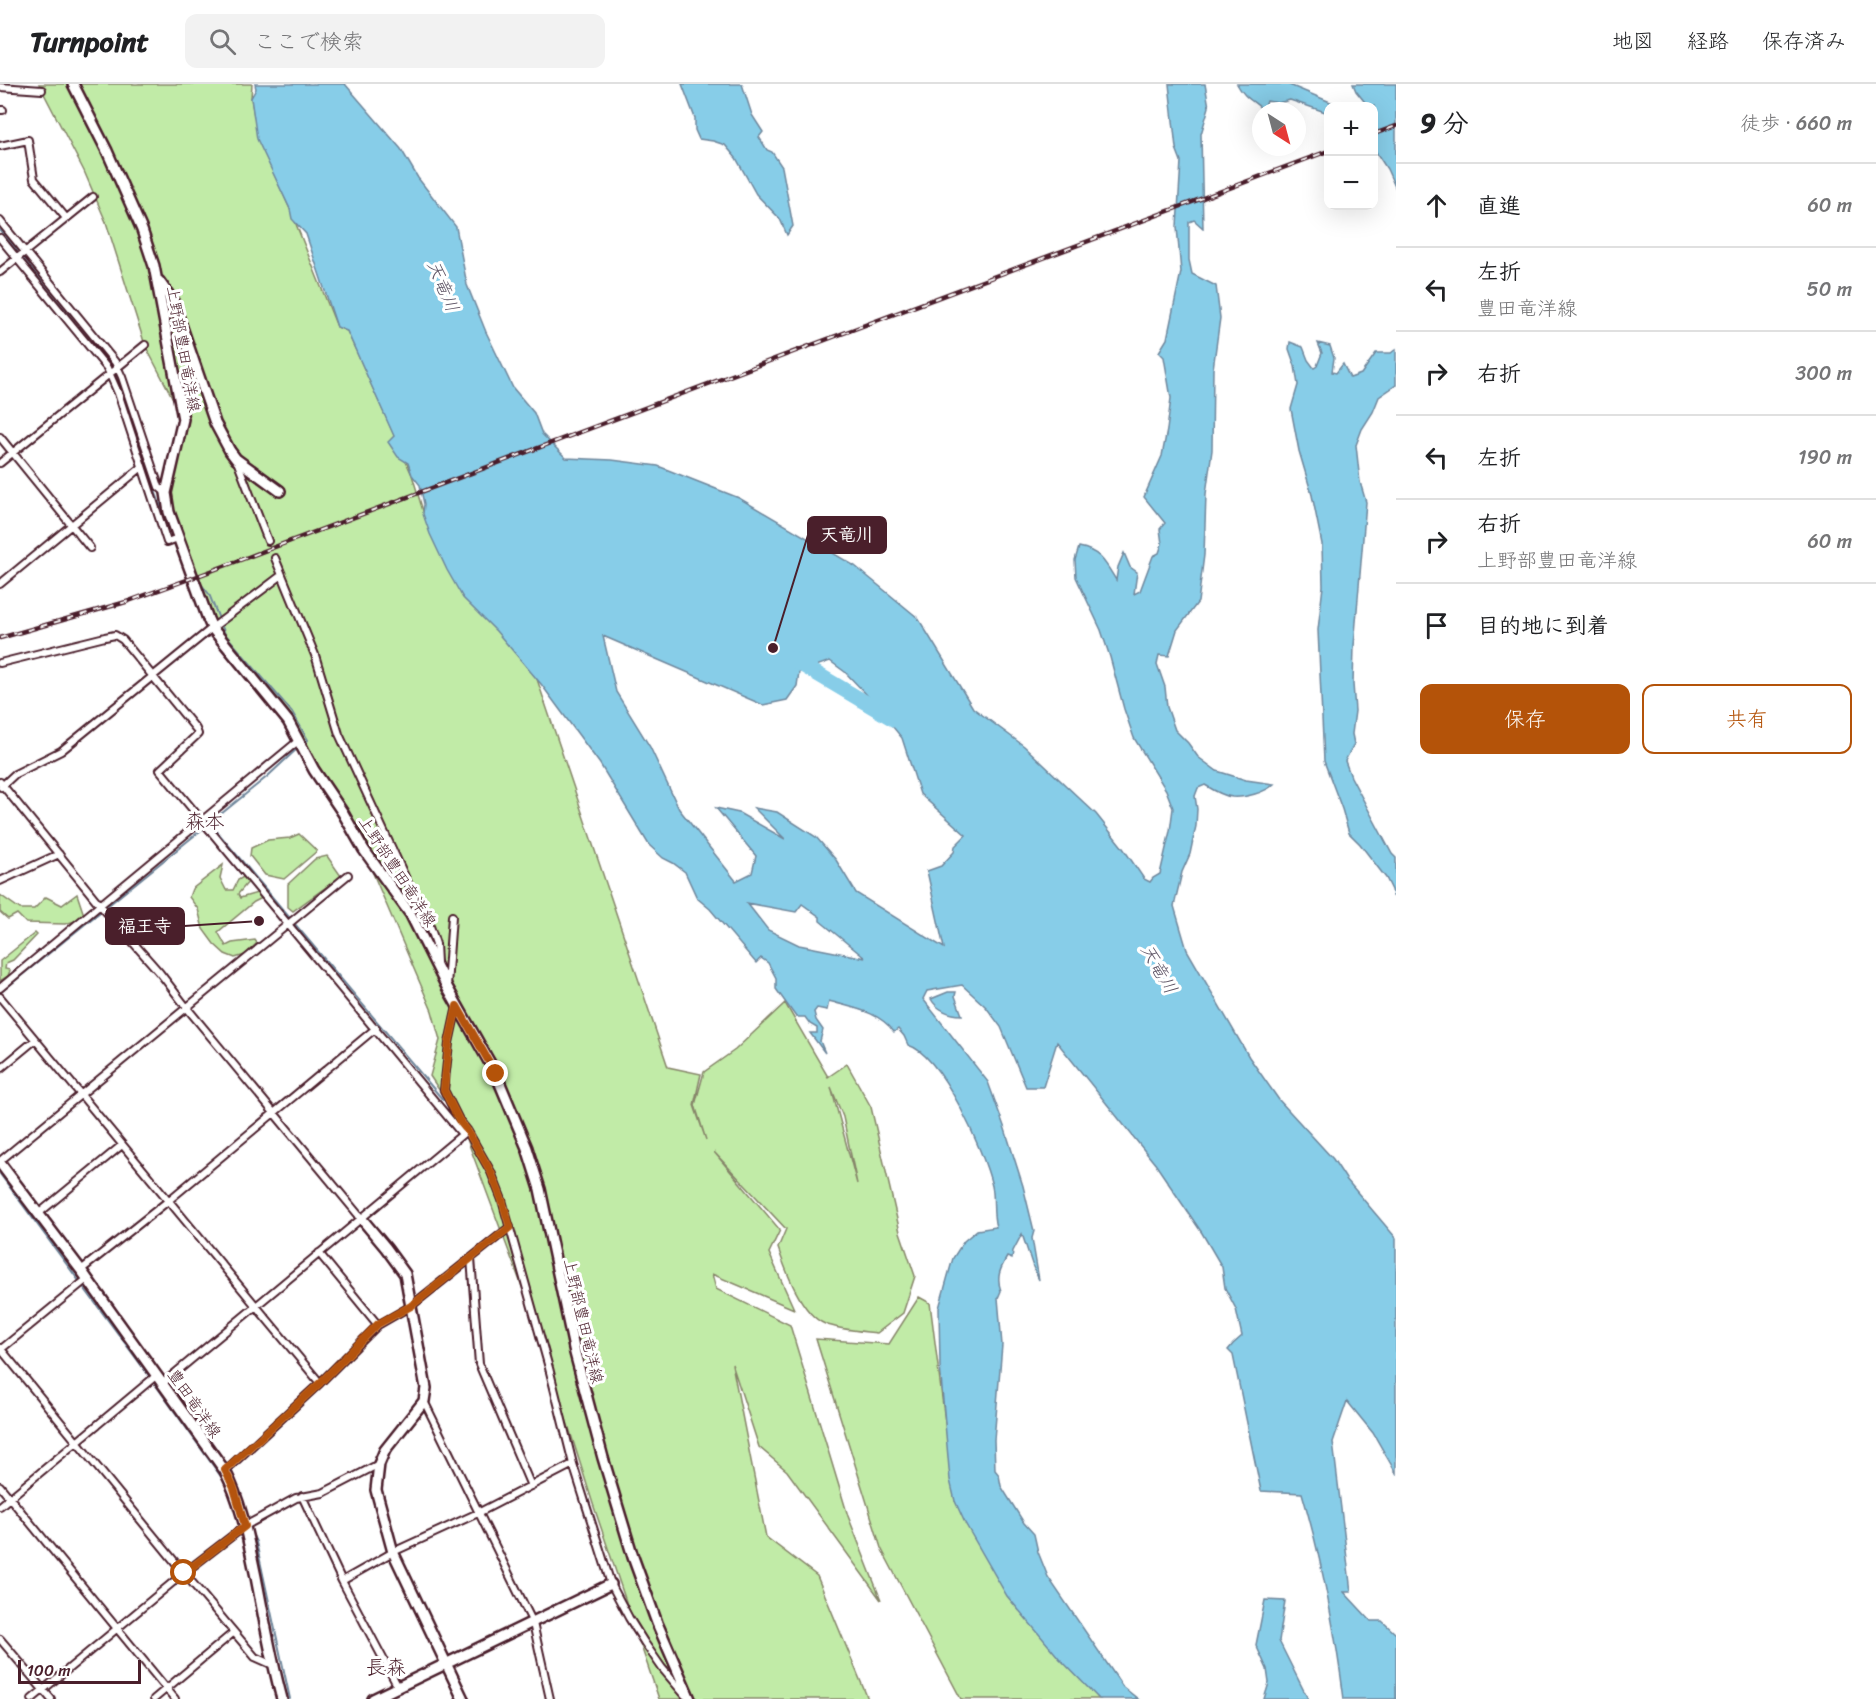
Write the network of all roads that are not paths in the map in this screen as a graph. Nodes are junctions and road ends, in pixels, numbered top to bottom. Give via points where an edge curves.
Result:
1 (74, 84) edge
2 (0, 87) edge
3 (42, 90) dead end
4 (0, 146) edge
5 (93, 197) dead end
6 (66, 218) junction
7 (0, 221) edge
8 (0, 238) edge
9 (25, 251) junction
10 (17, 258) junction
11 (0, 272) edge
12 (156, 276) junction
13 (145, 345) dead end
14 (117, 367) junction
15 (110, 373) junction
16 (0, 437) edge
17 (13, 453) junction
18 (236, 459) junction
19 (0, 463) edge
20 (142, 467) junction
21 (280, 491) dead end
22 (166, 493) junction
23 (71, 524) junction
24 (178, 538) junction
25 (268, 542) dead end
26 (90, 548) dead end
27 (275, 558) dead end
28 (282, 575) junction
29 (0, 584) edge
30 (212, 628) junction
31 (0, 663) edge
32 (153, 677) junction
33 (298, 741) junction
34 (1, 785) edge
35 (203, 820) junction
36 (59, 854) junction
37 (348, 875) dead end
38 (0, 881) edge
39 (100, 905) junction
40 (452, 916) dead end
41 (288, 923) junction
42 (437, 964) junction
43 (447, 987) junction
44 (0, 988) edge
45 (0, 998) edge
46 (457, 1006) junction
47 (187, 1008) junction
48 (376, 1028) junction
49 (35, 1040) junction
50 (0, 1069) edge
51 (80, 1095) junction
52 (274, 1114) junction
53 (465, 1132) junction
54 (122, 1145) junction
55 (1, 1165) edge
56 (168, 1202) junction
57 (38, 1214) junction
58 (361, 1218) junction
59 (510, 1227) junction
60 (319, 1253) junction
61 (471, 1258) junction
62 (81, 1270) junction
63 (87, 1279) junction
64 (256, 1306) junction
65 (411, 1306) junction
66 (378, 1324) junction
67 (0, 1349) edge
68 (160, 1379) junction
69 (320, 1383) junction
70 (424, 1401) junction
71 (77, 1442) junction
72 (379, 1464) junction
73 (573, 1464) junction
74 (225, 1470) junction
75 (0, 1486) edge
76 (531, 1486) junction
77 (302, 1496) junction
78 (10, 1497) junction
79 (0, 1506) edge
80 (478, 1513) junction
81 (245, 1526) junction
82 (393, 1552) junction
83 (184, 1573) junction
84 (342, 1581) junction
85 (611, 1584) junction
86 (532, 1623) junction
87 (117, 1629) junction
88 (234, 1632) junction
89 (0, 1639) edge
90 (447, 1664) junction
91 (273, 1665) junction
92 (398, 1687) junction
93 (166, 1689) junction
94 (43, 1690) junction
95 (379, 1698) edge
96 (32, 1699) edge
97 (51, 1699) edge
98 (154, 1699) edge
99 (175, 1699) edge
100 (282, 1699) edge
101 (463, 1699) edge
102 (550, 1699) edge
103 (689, 1699) edge

1 - 12 main road, 上野部豊田竜洋線 via 142,230
2 - 3 street
4 - 6 street via 28,140 34,179
5 - 6 street
6 - 9 street
7 - 9 street
8 - 10 street
9 - 10 street
9 - 14 street
10 - 11 street
10 - 15 street
12 - 18 main road via 173,301 215,423
12 - 22 main road, 上野部豊田竜洋線 via 183,418
13 - 14 street
14 - 15 street
14 - 22 street via 159,487
15 - 17 street
15 - 20 street
16 - 17 street
17 - 19 street
17 - 23 street
18 - 21 main road
18 - 25 street
20 - 23 street
20 - 24 street via 167,542
22 - 24 main road, 上野部豊田竜洋線
23 - 26 street
23 - 29 street
24 - 30 main road, 上野部豊田竜洋線
27 - 28 street
28 - 30 street
28 - 42 street via 315,655 339,734 430,926
30 - 32 street
30 - 33 main road, 上野部豊田竜洋線 via 288,721
31 - 32 street via 116,635
32 - 34 street via 61,751
32 - 35 street via 198,734 160,770
33 - 35 street
33 - 42 main road, 上野部豊田竜洋線 via 364,850 411,915
34 - 36 street
35 - 39 street
35 - 41 street
36 - 38 street
36 - 39 street
37 - 41 street
39 - 44 street
39 - 47 street
40 - 43 street
41 - 47 street
41 - 48 street
42 - 43 main road, 上野部豊田竜洋線
43 - 46 main road, 上野部豊田竜洋線
45 - 49 street
46 - 53 street via 444,1090
46 - 103 main road, 上野部豊田竜洋線 via 496,1074 527,1148 603,1458 633,1557
47 - 51 street
47 - 52 street
48 - 52 street
48 - 53 street
49 - 50 street
49 - 51 street
51 - 54 street
51 - 55 street
52 - 56 street
52 - 58 street
53 - 58 street
53 - 59 street via 491,1172
54 - 56 street
54 - 57 street
55 - 57 main road, 豊田竜洋線
56 - 62 street
56 - 64 street
57 - 62 main road, 豊田竜洋線
58 - 60 street
58 - 65 main road via 405,1274
59 - 61 street
59 - 73 street
60 - 64 street
60 - 66 street
61 - 65 street
61 - 76 street via 479,1365
62 - 63 main road, 豊田竜洋線
63 - 67 street
63 - 68 main road, 豊田竜洋線
64 - 68 street
64 - 69 street
65 - 66 street
65 - 70 main road via 426,1388
66 - 69 street
67 - 71 street
68 - 71 street
68 - 74 main road, 豊田竜洋線
69 - 74 street
70 - 72 main road via 385,1450
70 - 80 street
71 - 78 street
71 - 83 street
72 - 77 street via 323,1493
72 - 82 main road via 376,1490
73 - 76 street
73 - 85 street
74 - 81 main road, 豊田竜洋線
75 - 78 street
76 - 80 street
77 - 81 street
77 - 84 street
78 - 79 street
78 - 87 street
80 - 82 street
80 - 86 street
81 - 83 street
81 - 91 main road, 豊田竜洋線
82 - 84 street
82 - 90 main road
83 - 87 street
83 - 88 street
84 - 92 street
85 - 86 main road
85 - 103 street via 650,1651
86 - 90 main road
86 - 102 street
87 - 93 street
87 - 94 street
88 - 91 street via 255,1657
88 - 93 street
89 - 94 street
90 - 92 main road
90 - 101 main road
91 - 100 main road, 豊田竜洋線
92 - 95 main road
93 - 98 street
93 - 99 street
94 - 96 street
94 - 97 street

